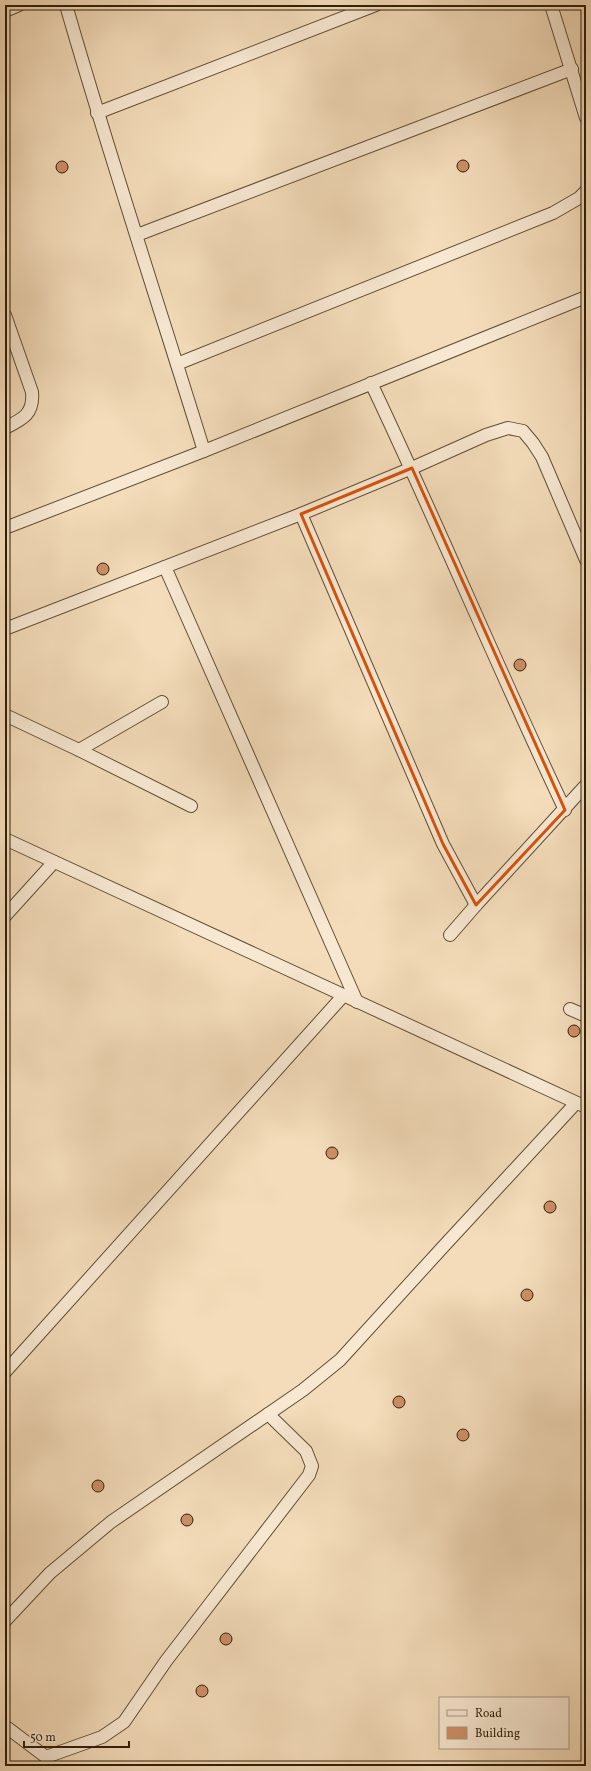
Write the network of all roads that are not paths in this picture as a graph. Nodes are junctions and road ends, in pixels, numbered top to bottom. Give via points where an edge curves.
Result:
1 (19, 5) edge
2 (66, 5) edge
3 (376, 5) edge
4 (551, 5) edge
5 (5, 11) edge
6 (572, 69) junction
7 (97, 113) junction
8 (586, 118) edge
9 (586, 191) edge
10 (137, 235) junction
11 (586, 297) edge
12 (5, 315) edge
13 (177, 364) junction
14 (371, 383) junction
15 (5, 428) edge
16 (204, 451) junction
17 (412, 468) junction
18 (301, 514) junction
19 (5, 528) edge
20 (586, 560) edge
21 (165, 567) junction
22 (5, 629) edge
23 (162, 702) dead end
24 (5, 716) edge
25 (79, 750) junction
26 (586, 785) edge
27 (191, 806) dead end
28 (565, 810) junction
29 (5, 839) edge
30 (54, 862) junction
31 (476, 905) junction
32 (5, 916) edge
33 (450, 935) dead end
34 (343, 996) junction
35 (357, 1002) junction
36 (570, 1009) dead end
37 (586, 1016) edge
38 (581, 1105) edge
39 (5, 1372) edge
40 (268, 1414) junction
41 (5, 1621) edge
42 (5, 1726) edge
43 (44, 1762) edge

1 - 5 street
2 - 7 street
3 - 7 street
4 - 6 street
6 - 8 street
6 - 10 street
7 - 10 street
9 - 13 street via 553,213
10 - 13 street
11 - 14 street
12 - 15 street via 32,392 33,404 27,414
13 - 16 street
14 - 16 street
14 - 17 street
16 - 19 street
17 - 18 street
17 - 20 street via 486,435 508,428 522,431 533,442 542,457
17 - 28 street via 497,664
18 - 21 street
18 - 31 street via 442,844
21 - 22 street
21 - 35 street
23 - 25 street
24 - 25 street
25 - 27 street
26 - 28 street
28 - 31 street
29 - 30 street
30 - 32 street
30 - 34 street
31 - 33 street
34 - 35 street
34 - 39 street
35 - 38 street
36 - 37 street
38 - 40 street via 340,1360 325,1374
40 - 41 street via 111,1522 50,1573
40 - 43 street via 306,1451 312,1466 309,1475 166,1661 124,1722 102,1737
42 - 43 street

